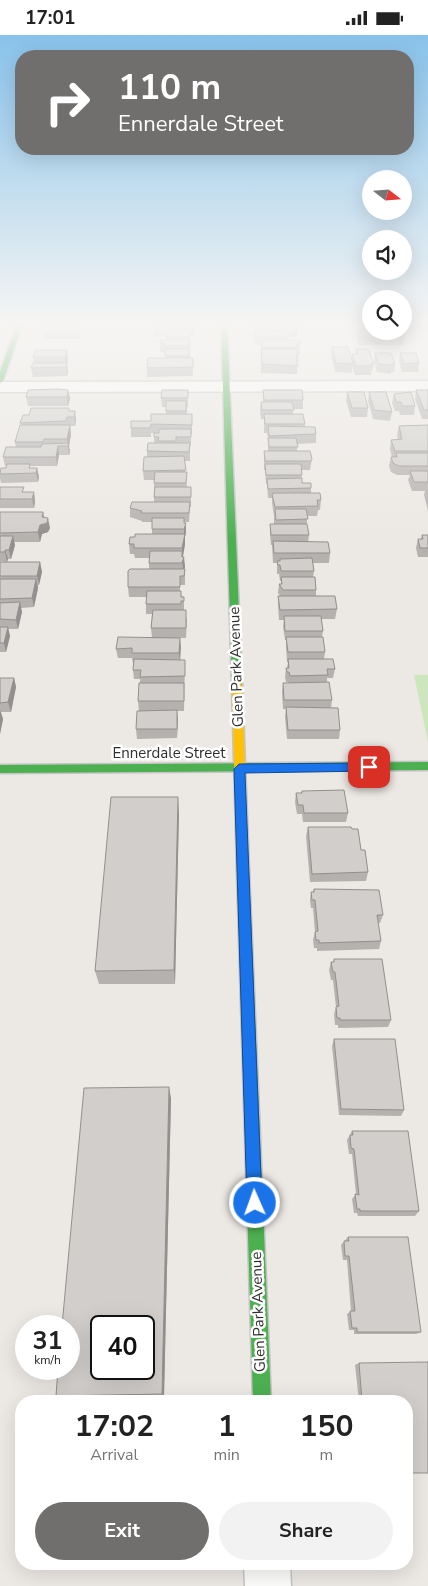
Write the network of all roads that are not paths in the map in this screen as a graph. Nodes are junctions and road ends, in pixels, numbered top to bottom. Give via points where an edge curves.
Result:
1 (225, 395) edge
2 (428, 766) edge
3 (0, 769) edge
4 (239, 769) junction
5 (262, 1395) edge
6 (267, 1570) edge
7 (268, 1586) edge

1 - 4 street, Glen Park Avenue
2 - 4 street, Ennerdale Street
3 - 4 street, Ennerdale Street
4 - 5 street, Glen Park Avenue
6 - 7 street

